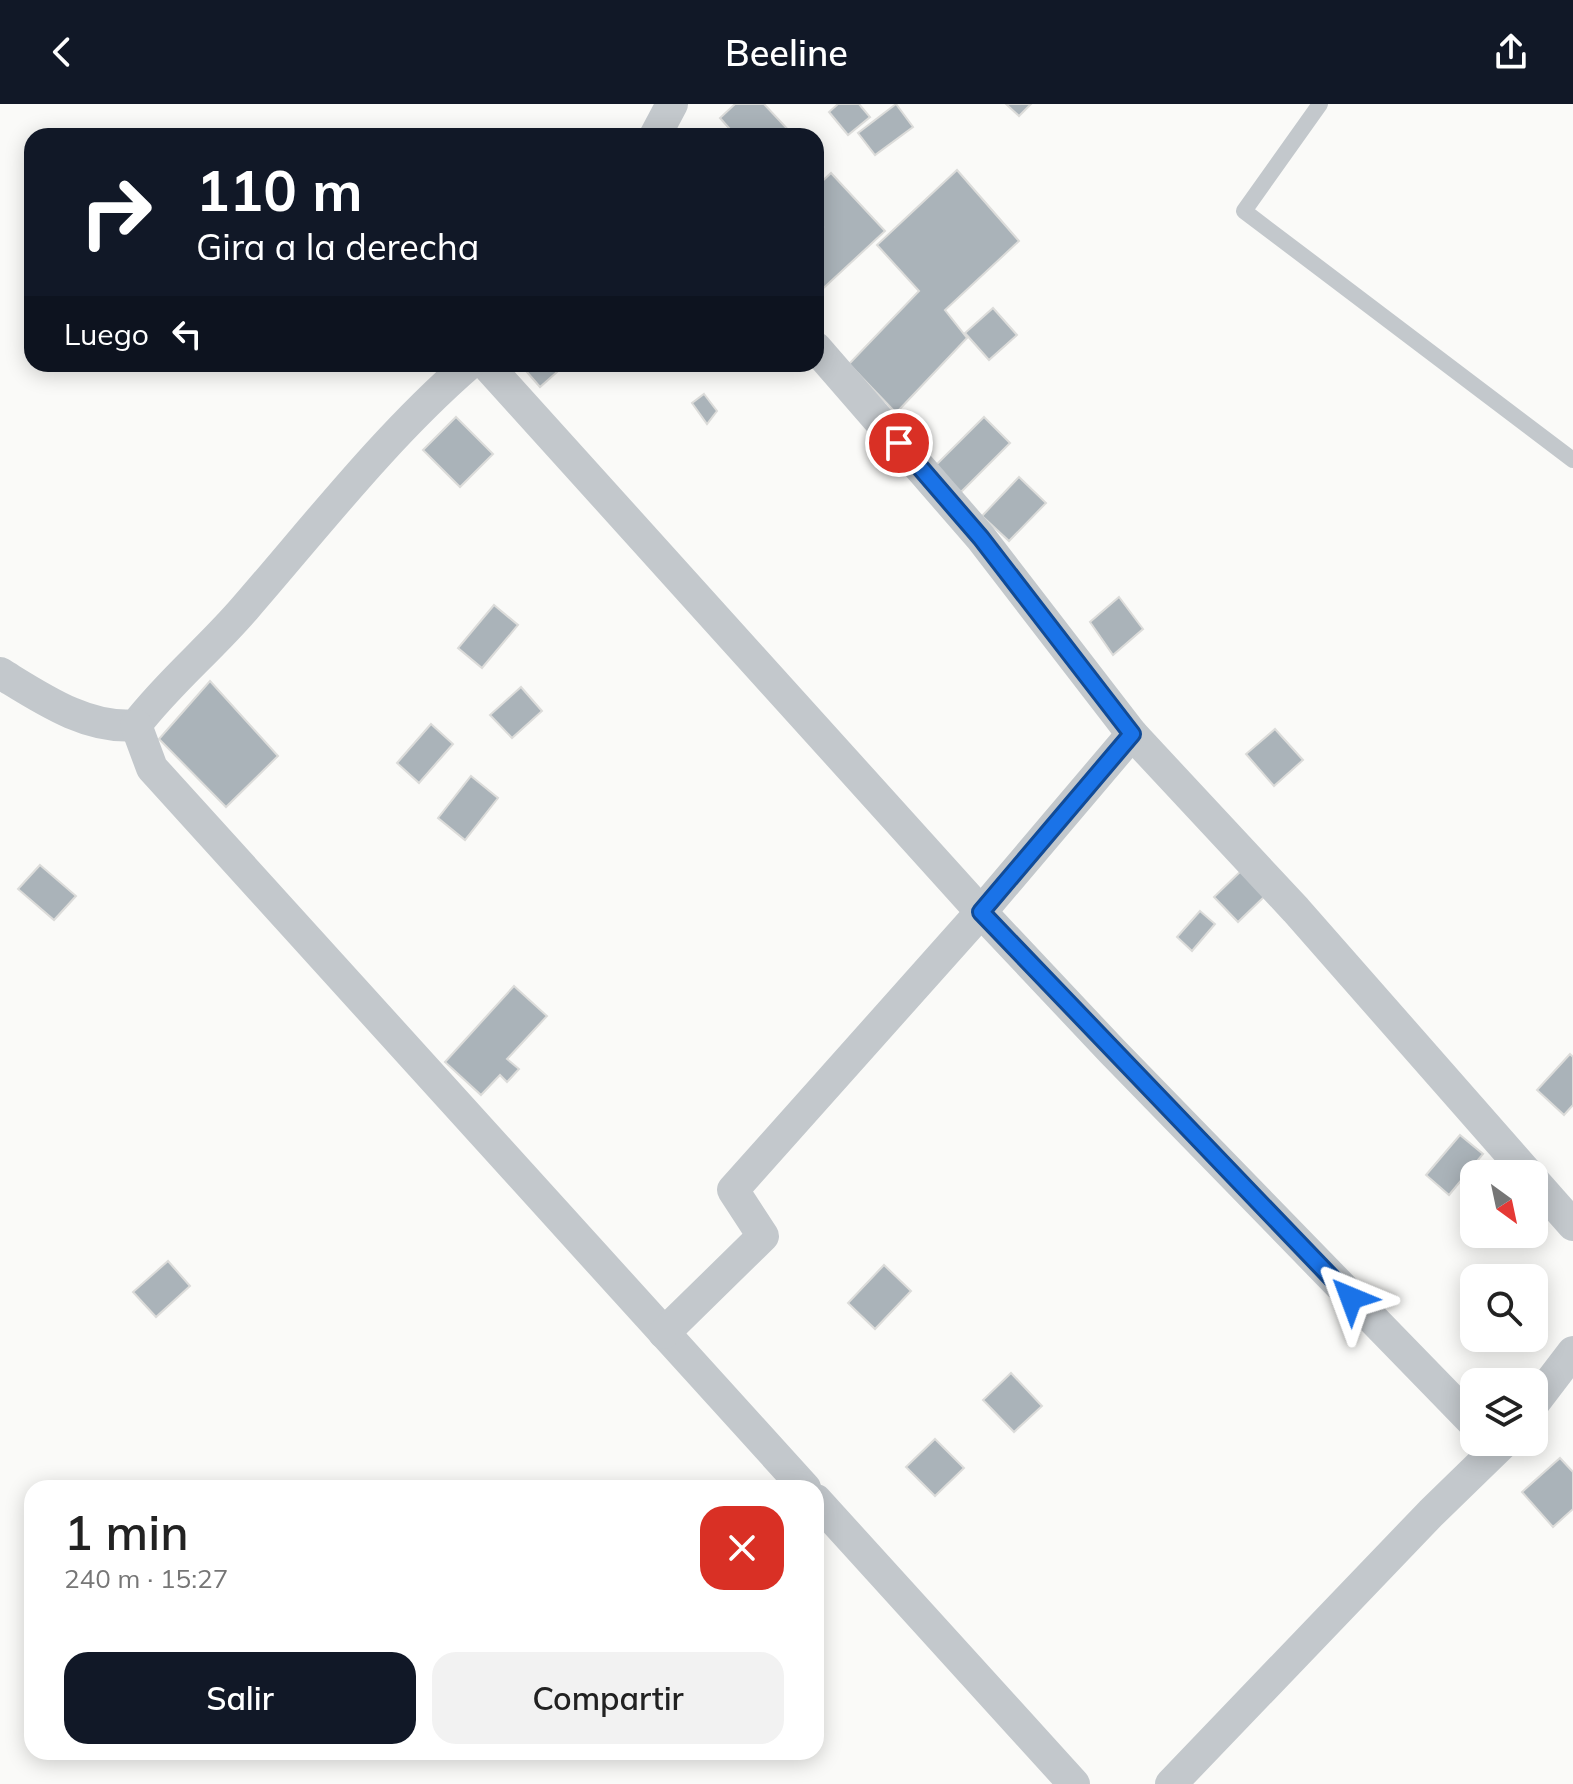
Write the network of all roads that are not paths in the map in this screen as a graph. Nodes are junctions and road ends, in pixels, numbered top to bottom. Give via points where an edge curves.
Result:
1 (672, 104) edge
2 (1320, 104) edge
3 (659, 128) edge
4 (824, 357) edge
5 (461, 372) edge
6 (493, 372) edge
7 (1573, 460) edge
8 (0, 673) edge
9 (136, 725) junction
10 (1132, 734) junction
11 (981, 912) junction
12 (1516, 1160) edge
13 (1548, 1197) edge
14 (1573, 1225) edge
15 (664, 1333) junction
16 (1573, 1352) edge
17 (1548, 1385) edge
18 (1460, 1409) edge
19 (1487, 1456) edge
20 (798, 1480) edge
21 (824, 1509) edge
22 (1074, 1784) edge
23 (1171, 1784) edge

1 - 3 street
2 - 7 lane via 1244,211
4 - 10 street via 981,538
5 - 9 street via 375,460 242,612 164,688
6 - 11 street
8 - 9 street via 82,718 101,725
9 - 15 street via 152,768
10 - 11 street
10 - 12 street via 1296,910
11 - 15 street via 733,1190 763,1236
11 - 18 street
13 - 14 street
15 - 20 street
16 - 17 street
19 - 23 street
21 - 22 street

